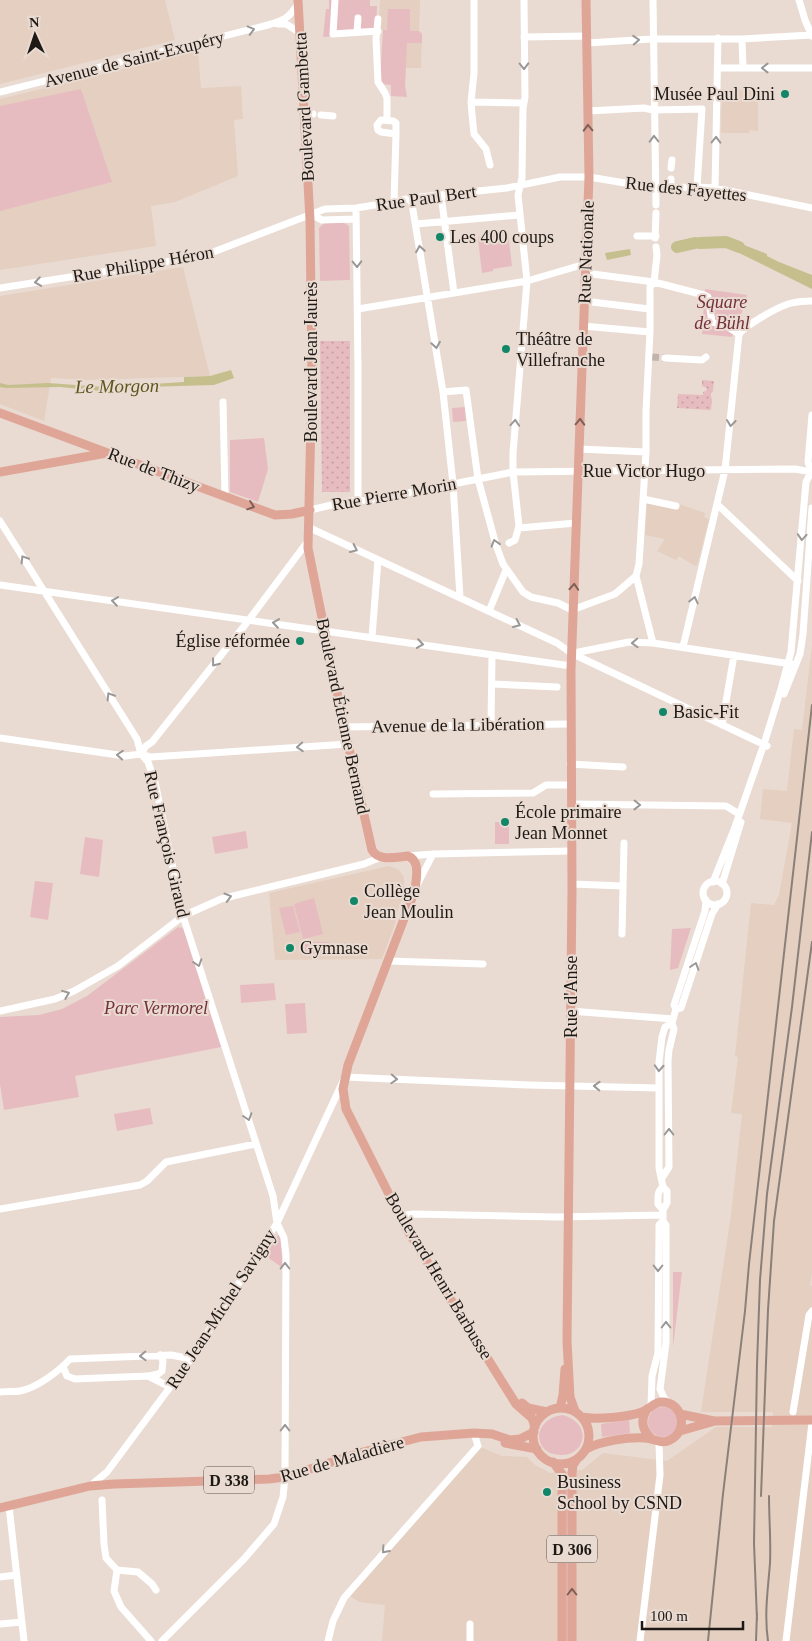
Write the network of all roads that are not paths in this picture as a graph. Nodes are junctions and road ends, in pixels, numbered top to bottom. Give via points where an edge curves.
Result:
1 (334, 0) edge
2 (474, 0) edge
3 (524, 0) edge
4 (586, 0) edge
5 (653, 0) edge
6 (799, 0) edge
7 (298, 2) edge
8 (358, 18) dead end
9 (378, 19) dead end
10 (268, 25) junction
11 (378, 31) junction
12 (299, 32) junction
13 (357, 32) junction
14 (812, 36) edge
15 (524, 37) junction
16 (652, 38) junction
17 (718, 38) junction
18 (587, 39) junction
19 (742, 39) junction
20 (718, 68) junction
21 (743, 68) junction
22 (812, 68) edge
23 (0, 92) edge
24 (471, 102) junction
25 (523, 102) junction
26 (654, 110) junction
27 (588, 111) junction
28 (313, 114) junction
29 (333, 116) dead end
30 (387, 120) junction
31 (396, 134) junction
32 (490, 165) dead end
33 (589, 177) junction
34 (521, 185) junction
35 (697, 187) junction
36 (655, 188) junction
37 (715, 188) junction
38 (441, 195) junction
39 (411, 198) junction
40 (394, 202) junction
41 (356, 208) junction
42 (812, 208) edge
43 (310, 214) junction
44 (520, 215) junction
45 (356, 219) junction
46 (444, 222) junction
47 (416, 224) junction
48 (637, 236) dead end
49 (656, 247) dead end
50 (585, 269) junction
51 (526, 282) junction
52 (654, 282) junction
53 (0, 288) edge
54 (454, 293) junction
55 (428, 297) junction
56 (584, 301) junction
57 (812, 301) edge
58 (358, 308) junction
59 (649, 309) junction
60 (583, 326) junction
61 (650, 332) junction
62 (739, 334) junction
63 (706, 357) dead end
64 (665, 358) tunnel mouth
65 (443, 392) junction
66 (223, 402) dead end
67 (0, 413) edge
68 (812, 415) edge
69 (69, 439) junction
70 (579, 449) junction
71 (646, 452) junction
72 (107, 453) junction
73 (63, 460) junction
74 (645, 470) junction
75 (725, 470) junction
76 (578, 471) junction
77 (0, 472) edge
78 (512, 472) junction
79 (812, 472) edge
80 (478, 479) junction
81 (453, 484) junction
82 (225, 497) junction
83 (643, 499) junction
84 (358, 500) junction
85 (717, 504) junction
86 (676, 506) dead end
87 (812, 508) edge
88 (310, 510) junction
89 (0, 521) edge
90 (576, 523) junction
91 (310, 528) junction
92 (519, 528) junction
93 (308, 541) junction
94 (509, 543) dead end
95 (378, 560) junction
96 (506, 570) junction
97 (636, 576) junction
98 (798, 581) junction
99 (0, 585) edge
100 (44, 591) junction
101 (460, 598) junction
102 (572, 610) junction
103 (489, 611) junction
104 (249, 619) junction
105 (324, 630) junction
106 (372, 637) junction
107 (653, 642) junction
108 (683, 647) junction
109 (572, 653) junction
110 (492, 655) junction
111 (734, 656) junction
112 (792, 664) junction
113 (571, 666) junction
114 (492, 684) junction
115 (557, 688) dead end
116 (491, 724) junction
117 (571, 724) junction
118 (722, 725) junction
119 (344, 727) junction
120 (0, 738) edge
121 (348, 744) junction
122 (765, 745) junction
123 (141, 754) junction
124 (570, 764) junction
125 (623, 767) dead end
126 (570, 785) junction
127 (433, 794) dead end
128 (571, 804) junction
129 (740, 814) junction
130 (624, 843) dead end
131 (571, 850) junction
132 (433, 854) junction
133 (408, 856) junction
134 (381, 858) junction
135 (713, 882) junction
136 (572, 884) junction
137 (722, 884) junction
138 (623, 886) junction
139 (415, 890) junction
140 (706, 900) junction
141 (718, 904) junction
142 (183, 916) junction
143 (622, 934) dead end
144 (388, 961) junction
145 (483, 964) dead end
146 (676, 1009) junction
147 (0, 1011) edge
148 (570, 1011) junction
149 (672, 1021) junction
150 (345, 1077) junction
151 (570, 1085) junction
152 (659, 1088) junction
153 (345, 1105) junction
154 (327, 1116) junction
155 (256, 1144) junction
156 (662, 1178) junction
157 (273, 1196) junction
158 (0, 1209) edge
159 (284, 1209) junction
160 (663, 1215) junction
161 (400, 1216) junction
162 (568, 1217) junction
163 (277, 1223) junction
164 (812, 1311) edge
165 (567, 1341) junction
166 (160, 1355) junction
167 (191, 1359) junction
168 (62, 1368) junction
169 (148, 1376) junction
170 (170, 1387) junction
171 (507, 1388) junction
172 (0, 1392) edge
173 (671, 1404) junction
174 (560, 1408) junction
175 (649, 1408) junction
176 (547, 1412) junction
177 (793, 1412) dead end
178 (578, 1414) junction
179 (680, 1414) junction
180 (715, 1421) junction
181 (812, 1421) edge
182 (535, 1430) junction
183 (680, 1431) junction
184 (474, 1433) junction
185 (655, 1440) junction
186 (537, 1449) junction
187 (586, 1449) junction
188 (577, 1458) junction
189 (553, 1462) junction
190 (285, 1477) junction
191 (90, 1486) junction
192 (102, 1500) dead end
193 (4, 1507) edge
194 (117, 1570) junction
195 (16, 1575) junction
196 (0, 1577) edge
197 (156, 1590) dead end
198 (22, 1622) junction
199 (0, 1624) edge
200 (470, 1624) dead end
201 (24, 1641) edge
202 (151, 1641) edge
203 (162, 1641) edge
204 (328, 1641) edge
205 (470, 1641) edge
206 (562, 1641) edge
207 (572, 1641) edge
208 (640, 1641) edge
209 (786, 1641) edge

1 - 13 street via 333,34
2 - 24 street
3 - 15 street
4 - 18 main road, Rue Nationale
5 - 16 street
6 - 14 street
7 - 10 street, Avenue de Saint-Exupéry via 285,20
7 - 12 main road, Boulevard Gambetta
8 - 13 street
9 - 11 street
10 - 12 street, Avenue de Saint-Exupéry via 286,24
23 -> 10 street, Avenue de Saint-Exupéry
11 - 13 street
11 - 30 street via 378,82 386,93
12 - 28 main road, Boulevard Gambetta
14 - 19 street
15 - 18 street
15 -> 25 street
16 - 17 street
18 -> 16 street
16 - 26 street
17 - 19 street
17 - 20 street
18 - 27 main road, Rue Nationale
19 - 21 street
20 - 21 street
37 -> 20 street
22 -> 21 street
24 - 25 street
24 - 32 street via 474,134 486,149
25 - 34 street
26 - 27 street
26 - 35 street via 702,108
36 -> 26 street
33 -> 27 main road, Rue Nationale
28 - 29 street
28 - 43 main road, Boulevard Gambetta
30 - 31 street via 396,123
30 - 31 street via 379,121 378,130
31 - 40 street
33 - 34 street, Rue Paul Bert via 560,177
33 - 36 street, Rue des Fayettes
33 - 50 main road, Rue Nationale
34 - 38 street, Rue Paul Bert
34 - 44 street via 518,195
35 - 36 street, Rue des Fayettes via 671,183
35 - 37 street, Rue des Fayettes
36 - 48 street via 656,237
37 - 42 street, Rue des Fayettes
38 - 39 street, Rue Paul Bert
38 - 46 street
39 - 40 street, Rue Paul Bert
39 - 47 street
40 - 41 street, Rue Paul Bert
41 - 43 street, Rue Paul Bert via 325,209
41 - 45 street
43 - 45 street, Rue Paul Bert via 322,220
43 -> 53 street, Rue Philippe Héron via 203,256
43 - 88 main road, Boulevard Jean Jaurès
44 - 46 street
44 - 51 street
45 -> 58 street
46 - 47 street
46 - 54 street
55 -> 47 street
49 - 52 street
50 - 51 street
50 - 52 street
50 - 56 main road, Rue Nationale
51 - 54 street
78 -> 51 street
52 - 59 street via 650,287
52 - 62 street via 708,297 712,322
54 - 55 street
55 - 58 street
55 -> 65 street
56 - 59 street
56 - 60 main road, Rue Nationale
57 - 62 street via 788,304 744,328
58 - 84 street
59 - 61 street
60 - 61 street
70 -> 60 main road, Rue Nationale
61 - 71 street
62 -> 75 street
63 - 64 street via 702,360
65 - 80 street via 466,390
65 - 81 street
66 - 82 street
67 - 69 main road, Rue de Thizy
68 - 79 street via 808,462
69 - 72 main road, Rue de Thizy
69 - 73 main road via 73,448 71,455
70 - 71 street
70 - 76 main road, Rue Nationale
71 - 74 street
72 - 73 main road
72 - 82 main road, Rue de Thizy
73 - 77 main road
74 - 75 street, Rue Victor Hugo
74 - 76 street, Rue Victor Hugo
74 - 83 street
75 - 79 street, Rue Victor Hugo via 797,469
75 - 85 street
76 - 78 street, Rue Victor Hugo
76 - 90 main road, Rue Nationale
78 - 80 street, Rue Victor Hugo
78 - 92 street
79 -> 98 street via 806,482
80 - 81 street, Rue Pierre Morin
96 -> 80 street
81 - 84 street, Rue Pierre Morin via 368,501
81 - 101 street
82 -> 88 main road, Rue de Thizy via 275,514
83 - 86 street
83 - 97 street
84 - 88 street, Rue Pierre Morin
85 - 98 street
108 -> 85 street
87 - 112 street via 803,634 800,654
88 - 91 main road
100 -> 89 street, Rue François Giraud
90 - 92 street
102 -> 90 main road, Rue Nationale
91 - 93 main road, Boulevard Étienne Bernand
91 -> 95 street
92 - 94 street via 515,540
93 - 104 street
93 - 105 main road, Boulevard Étienne Bernand
95 - 101 street
95 - 106 street
96 - 102 street via 523,592
96 - 103 street
97 - 102 street via 615,594
97 - 107 street
98 - 112 street
99 - 100 street
104 -> 100 street
123 -> 100 street, Rue François Giraud via 137,739
101 - 103 street
102 - 109 main road, Rue Nationale
103 -> 109 street
105 -> 104 street
104 -> 123 street
105 - 106 street
105 - 119 main road, Boulevard Étienne Bernand
106 -> 110 street
107 - 108 street
107 -> 109 street via 629,642
108 - 111 street
109 - 113 main road, Rue d'Anse
109 - 118 street
110 - 113 street
110 - 114 street
111 - 112 street
111 - 118 street
112 - 122 street
113 - 117 main road, Rue d'Anse
114 - 115 street
114 - 116 street
116 - 117 street, Avenue de la Libération
116 - 119 street, Avenue de la Libération
117 - 124 main road, Rue d'Anse
118 - 122 street
119 - 121 main road, Boulevard Étienne Bernand
123 -> 120 street via 124,756
121 -> 123 street via 156,756
121 - 134 main road, Boulevard Étienne Bernand via 371,847
122 - 129 street
122 - 137 street
123 - 142 street, Rue François Giraud via 148,762 155,782
124 - 125 street
124 - 126 main road, Rue d'Anse
126 - 127 street via 546,786 533,793
126 - 128 main road, Rue d'Anse
128 -> 129 street via 726,806
128 - 131 main road, Rue d'Anse
129 - 135 street
130 - 138 street
131 - 132 street
131 - 136 main road, Rue d'Anse
132 - 133 street
132 - 139 street, Rue Jean-Michel Savigny
133 - 134 main road
133 - 139 main road, Rue Jean-Michel Savigny via 415,860
142 -> 134 street via 221,898
135 - 137 street
135 - 140 street via 704,889
136 - 138 street
136 - 148 main road, Rue d'Anse
137 - 141 street via 726,895
138 - 143 street
139 - 144 main road, Rue Jean-Michel Savigny
140 - 141 street via 710,904
140 - 146 street via 674,1005
146 -> 141 street via 681,1008
147 -> 142 street via 55,999 87,985 118,966
142 -> 155 street, Rue François Giraud
144 - 145 street
144 - 150 main road, Rue Jean-Michel Savigny
146 - 149 street
148 - 149 street
148 - 151 main road, Rue d'Anse
149 -> 152 street via 662,1037
156 -> 149 street via 669,1167 668,1061 674,1030
150 -> 151 street
150 - 153 main road, Rue Jean-Michel Savigny
150 - 154 street, Rue Jean-Michel Savigny
152 -> 151 street
151 - 162 main road, Rue d'Anse
152 - 156 street via 659,1168
153 - 154 street
153 - 161 main road, Boulevard Henri Barbusse
154 - 159 street, Rue Jean-Michel Savigny
155 - 157 street, Rue François Giraud
155 - 158 street via 166,1162 140,1185
156 - 160 street via 658,1204
157 - 159 street, Rue François Giraud
157 - 163 street, Rue François Giraud
159 - 163 street, Rue Jean-Michel Savigny
160 - 162 street
173 -> 160 street via 660,1389 666,1343 666,1225
160 -> 175 street via 659,1226 658,1353
161 - 162 street
161 - 171 main road, Boulevard Henri Barbusse
162 - 165 main road, Rue d'Anse
163 - 167 street, Rue Jean-Michel Savigny
190 -> 163 street, Rue François Giraud via 286,1255 284,1238
164 - 177 street
165 - 174 main road, Rue d'Anse
165 - 178 main road, Rue d'Anse via 570,1396
166 - 167 street
166 -> 168 street via 70,1359
166 - 169 street via 162,1371
167 - 170 street, Rue Jean-Michel Savigny
168 - 169 street via 67,1376 75,1379
168 - 172 street via 21,1391
169 - 170 street
170 - 191 street, Rue Jean-Michel Savigny via 107,1472
171 - 176 main road, Boulevard Henri Barbusse via 528,1408
171 - 182 main road, Boulevard Henri Barbusse via 516,1404 532,1418
173 - 175 main road via 663,1402
173 - 179 main road
174 - 176 main road
174 - 178 main road
175 - 178 main road via 622,1416 590,1419
175 - 185 main road via 642,1422 645,1431
176 - 182 main road
178 - 187 main road via 589,1433
179 - 180 main road
179 - 183 main road
180 - 181 main road
180 - 183 main road
181 - 209 street
182 - 184 main road, Rue de Maladière / D 338 via 520,1439 510,1440
182 - 186 main road
183 - 185 main road via 672,1439
184 - 186 main road, Rue de Maladière
184 - 190 main road, Rue de Maladière / D 338 via 421,1437
184 -> 204 street via 478,1446 344,1598
185 - 187 main road via 601,1443
185 - 208 street via 660,1475
186 - 189 main road
187 - 188 main road
188 - 189 main road via 565,1463
207 -> 188 main road, D 306 via 572,1473
189 - 206 main road, D 306 via 562,1474
190 - 191 main road, Rue de Maladière / D 338
190 - 203 street, Rue François Giraud via 283,1498 274,1524 244,1559
191 - 193 main road, D 338
192 - 194 street via 106,1558
193 - 195 street
194 - 197 street via 138,1572
194 - 202 street via 114,1591 121,1607
195 - 196 street
195 - 198 street
198 - 199 street
198 - 201 street
200 - 205 street

